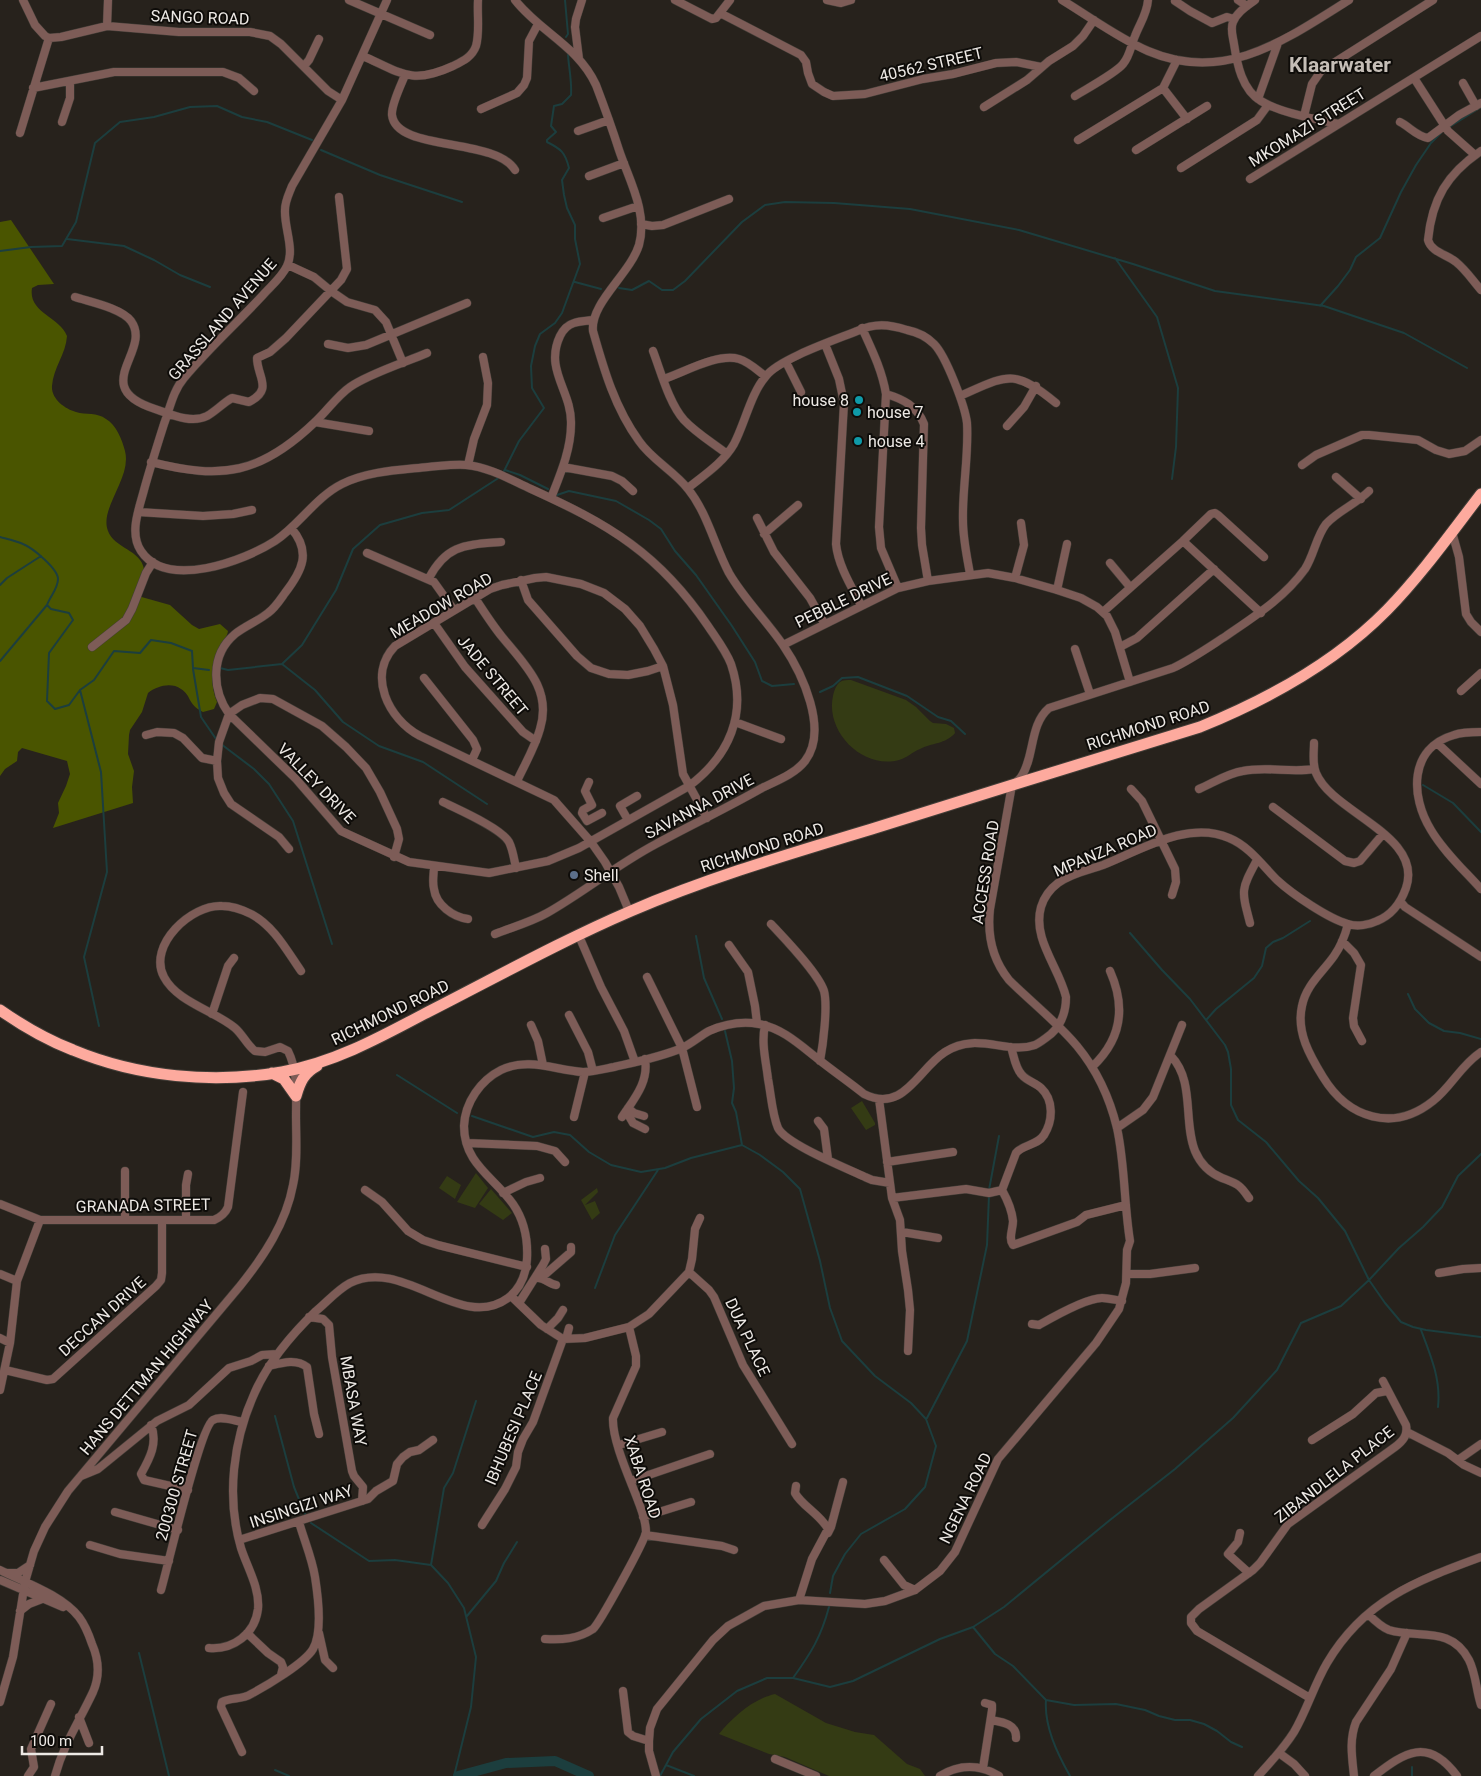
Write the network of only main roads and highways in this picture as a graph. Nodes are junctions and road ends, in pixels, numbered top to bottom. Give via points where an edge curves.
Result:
1 (1481, 494) edge
2 (0, 1010) edge
3 (334, 1057) junction
4 (272, 1073) junction

1 - 3 highway, RICHMOND ROAD via 1386,611 1336,654 1267,698 1200,727 754,865 629,911
2 - 4 highway, RICHMOND ROAD via 27,1028 74,1051 112,1063 189,1076
3 - 4 highway, RICHMOND ROAD
3 - 4 highway via 309,1071 296,1096 284,1079

